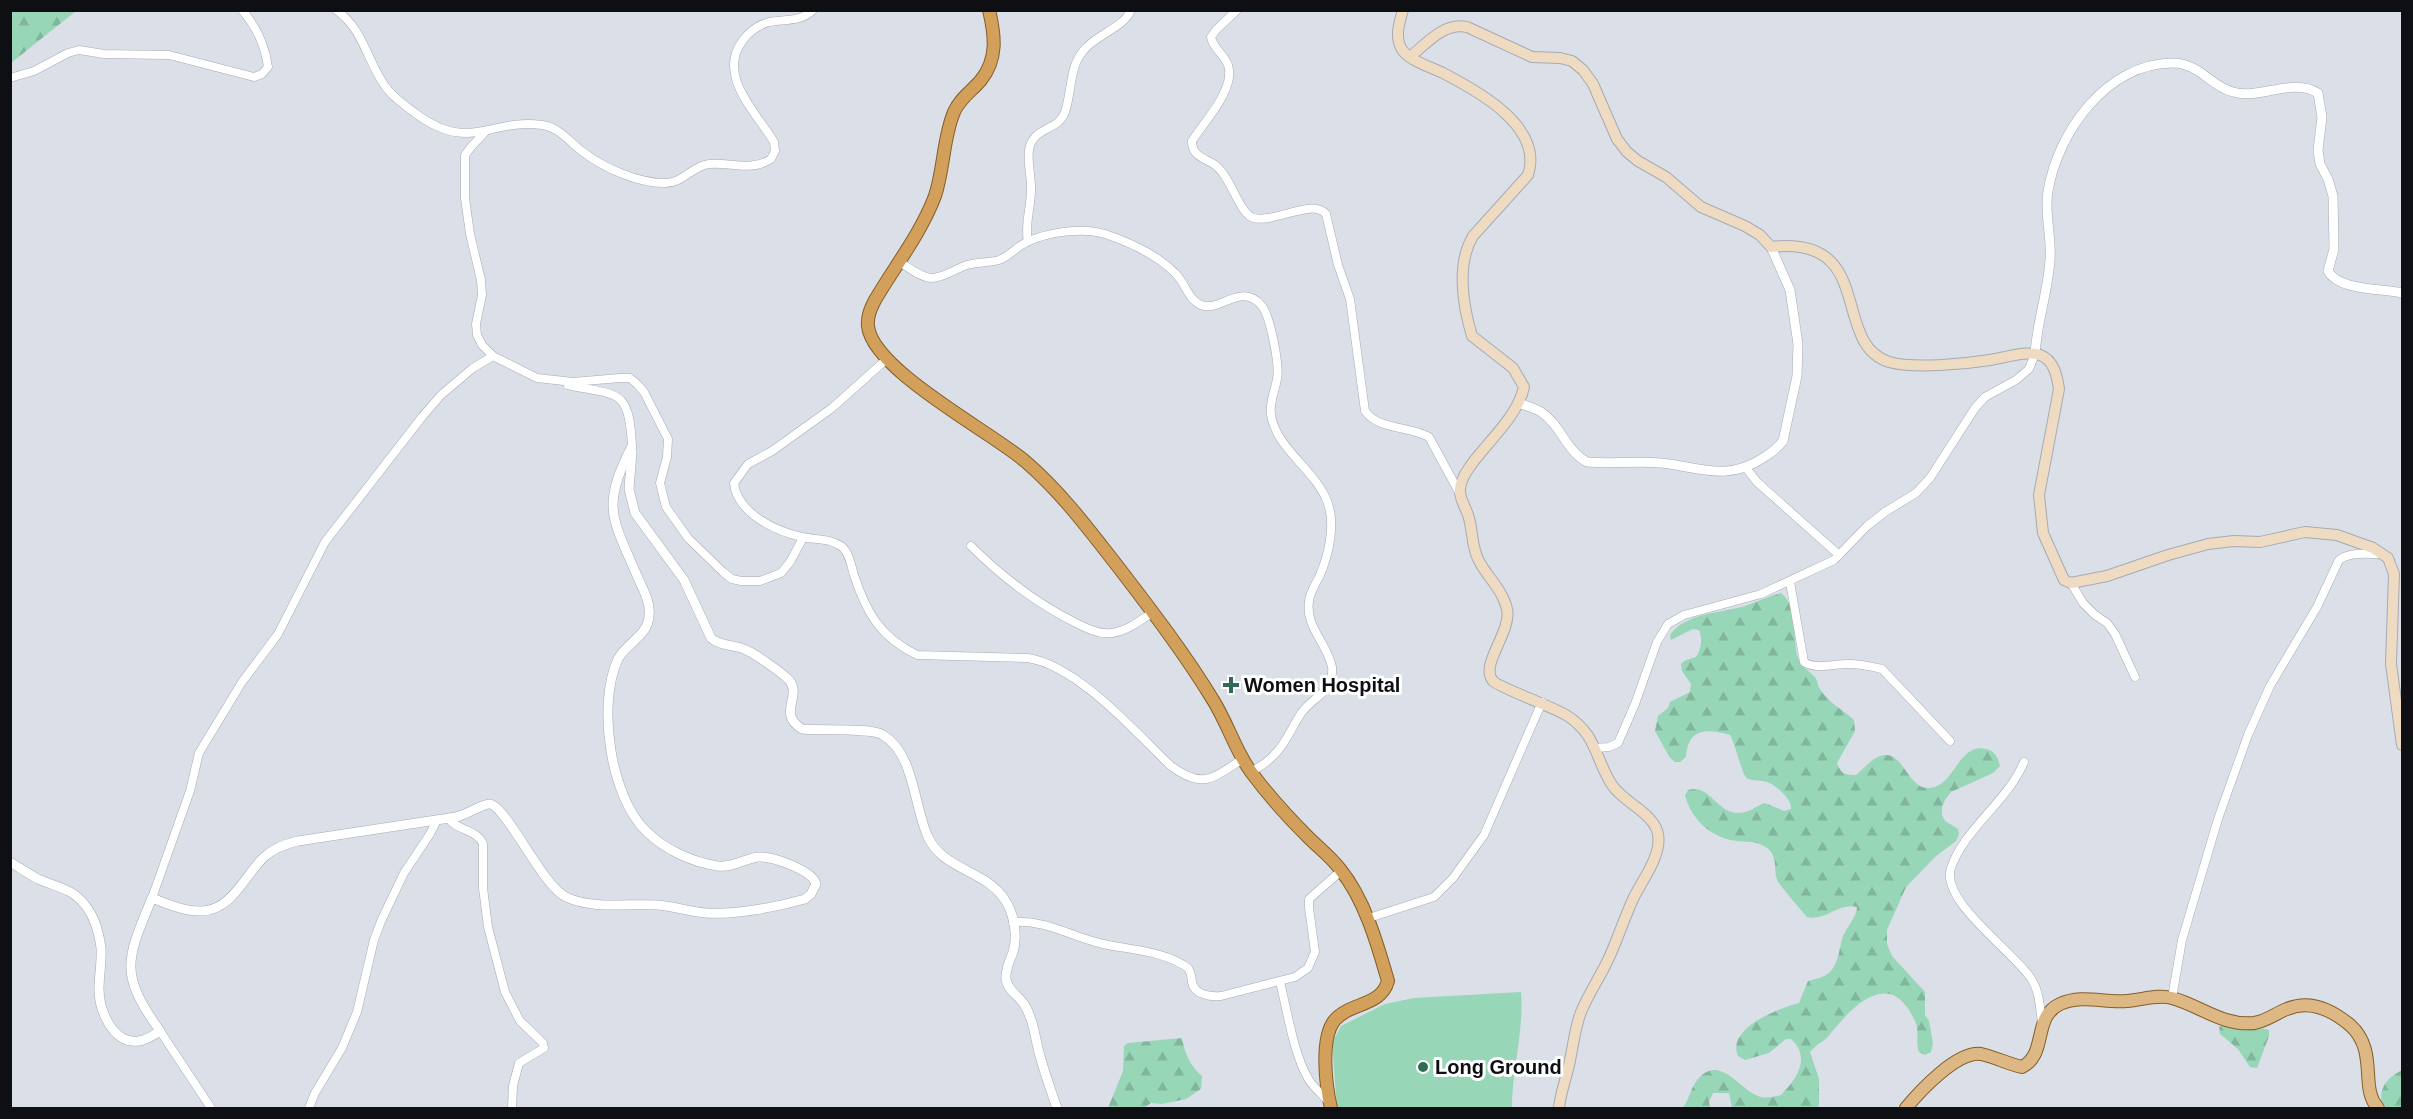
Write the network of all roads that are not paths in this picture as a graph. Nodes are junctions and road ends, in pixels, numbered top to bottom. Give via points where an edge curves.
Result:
1 (242, 10) edge
2 (336, 10) edge
3 (813, 10) edge
4 (989, 10) edge
5 (1131, 10) edge
6 (1237, 10) edge
7 (1403, 10) edge
8 (1410, 57) junction
9 (10, 78) edge
10 (485, 132) junction
11 (1028, 241) junction
12 (1771, 247) junction
13 (898, 261) junction
14 (2403, 292) edge
15 (2035, 354) junction
16 (493, 356) junction
17 (888, 358) junction
18 (537, 378) junction
19 (1519, 403) junction
20 (632, 446) junction
21 (1746, 468) junction
22 (1460, 495) junction
23 (804, 538) junction
24 (971, 546) dead end
25 (2383, 554) junction
26 (1839, 555) junction
27 (1790, 582) junction
28 (2072, 584) junction
29 (1153, 612) junction
30 (2135, 677) dead end
31 (1542, 702) junction
32 (1950, 741) dead end
33 (2403, 745) edge
34 (1595, 748) junction
35 (1242, 759) junction
36 (2024, 762) dead end
37 (1251, 772) junction
38 (448, 818) junction
39 (437, 820) junction
40 (10, 862) edge
41 (1342, 870) junction
42 (152, 898) junction
43 (1366, 919) junction
44 (1013, 922) junction
45 (1280, 982) junction
46 (2172, 998) junction
47 (2042, 1026) junction
48 (160, 1031) junction
49 (1330, 1105) edge
50 (211, 1108) edge
51 (309, 1108) edge
52 (512, 1108) edge
53 (1057, 1108) edge
54 (1559, 1108) edge
55 (1906, 1108) edge
56 (2378, 1108) edge

1 - 9 street via 253,22 266,55 268,67 254,77 169,55 79,50
2 - 10 street via 357,31 377,73 395,97 441,129 461,134
3 - 10 street via 803,17 759,25 739,45 734,59 738,87 774,142 771,159 758,166 711,164 699,166 676,181 646,181 608,166 552,128 520,125
4 - 13 highway via 995,42 990,66 955,110 936,194
5 - 11 street via 1125,20 1098,36 1082,52 1073,73 1065,113 1056,125 1032,142
6 - 22 street via 1211,37 1230,75 1219,103 1192,141 1192,148 1219,168 1254,218 1282,216 1314,207 1326,214 1350,299 1365,411 1375,420 1429,437
7 - 8 main road via 1398,33 1402,50
8 - 12 main road via 1456,25 1532,57 1572,61 1593,84 1617,139 1627,152 1666,177 1701,207 1745,226
8 - 19 main road via 1500,108 1526,143 1531,166 1528,175 1478,228 1463,260 1472,336 1513,368 1524,387
10 - 16 street via 465,155 465,198 481,280 477,334
11 - 13 street via 998,260 967,265 940,277 922,276
11 - 37 street via 1074,231 1105,234 1170,268 1191,297 1203,306 1248,297 1264,309 1278,358 1271,404 1275,428 1329,504 1329,544 1308,610 1332,667 1332,677 1326,689 1301,713 1274,756
12 - 15 main road via 1786,245 1815,250 1834,265 1848,292 1865,344 1887,361 1903,365 1937,364
12 - 21 street via 1790,290 1798,344 1797,376 1783,441
13 - 17 highway via 868,315 872,339
14 - 15 street via 2344,284 2332,279 2328,271 2334,249 2333,196 2320,164 2322,117 2318,93 2300,87 2234,93 2185,64 2155,65 2109,86 2086,108 2059,150 2048,193 2050,259
15 - 26 street via 2029,369 1985,397 1975,408 1916,493 1867,526
15 - 28 main road via 2050,362 2059,389 2039,495 2040,518 2058,568 2064,580
16 - 18 street
16 - 42 street via 441,395 325,542 278,634 242,682 199,753 190,791
17 - 23 street via 832,408 748,464 734,483 743,505 760,520
17 - 29 highway via 946,408 1009,448 1040,475 1086,525
18 - 20 street via 618,396 629,414
18 - 23 street via 573,382 630,378 637,384 668,439 660,483 666,507 688,538 732,579 771,579 790,562
19 - 21 street via 1542,412 1576,456 1587,462 1661,464 1730,473
19 - 22 main road via 1466,471
20 - 38 street via 614,488 613,508 616,529 642,587 650,616 642,634 617,661 610,696 610,740 626,801 645,831 672,851 725,867 764,857 812,875 814,890 795,902 717,913 580,901 565,897 555,888 493,804
20 - 44 street via 630,489 635,513 684,580 711,638 747,650 788,679 794,692 790,715 802,729 874,731 894,744 933,845 941,856 996,890 1005,900
21 - 26 street via 1756,482
22 - 31 main road via 1468,514 1473,548 1504,599 1508,613 1490,664 1490,678 1495,684
23 - 35 street via 834,541 845,549 872,617 900,647 916,655 1044,660 1097,696 1172,766 1196,780 1211,777
24 - 29 street via 1017,589 1084,627 1110,634
25 - 28 main road via 2337,536 2304,531 2260,542 2208,544
25 - 33 main road via 2392,564 2394,574 2391,664
25 - 46 street via 2355,554 2339,561 2259,708 2203,866 2182,940
26 - 27 street
27 - 32 street via 1804,662 1882,669
27 - 34 street via 1684,615 1668,624 1657,642 1618,743
28 - 30 street via 2082,603 2115,633
29 - 35 highway via 1213,700
31 - 34 main road via 1580,725
31 - 43 street via 1484,835 1453,878 1434,897
34 - 54 main road via 1613,786 1648,818 1659,837 1653,860 1582,1010
35 - 37 highway
36 - 47 street via 2011,786 1961,849 1950,879 1965,908 2033,981
37 - 41 highway
38 - 39 street
38 - 52 street via 480,838 483,844 488,927 505,992 520,1020 543,1043 541,1051 519,1063
39 - 42 street via 285,845 264,858 225,903 215,909 190,910
39 - 51 street via 400,880 382,919 357,1012
40 - 48 street via 40,880 72,891 86,906 101,946 99,990 108,1024 114,1031 131,1041
41 - 43 highway
41 - 45 street via 1309,899 1314,957 1303,973
42 - 48 street via 130,965 137,996
43 - 49 highway via 1388,981 1380,996 1334,1021 1326,1055
44 - 45 street via 1047,925 1101,944 1173,960 1188,968 1198,992 1208,995 1221,996
44 - 53 street via 1015,946 1006,971 1007,982 1032,1022
45 - 49 street via 1305,1072
46 - 47 main road via 2126,1002 2070,1000 2056,1006
46 - 56 main road via 2235,1023 2255,1023 2301,1005 2331,1011 2352,1026 2366,1047 2370,1086
47 - 55 main road via 2032,1062 2022,1067 1981,1054 1968,1054
48 - 50 street

